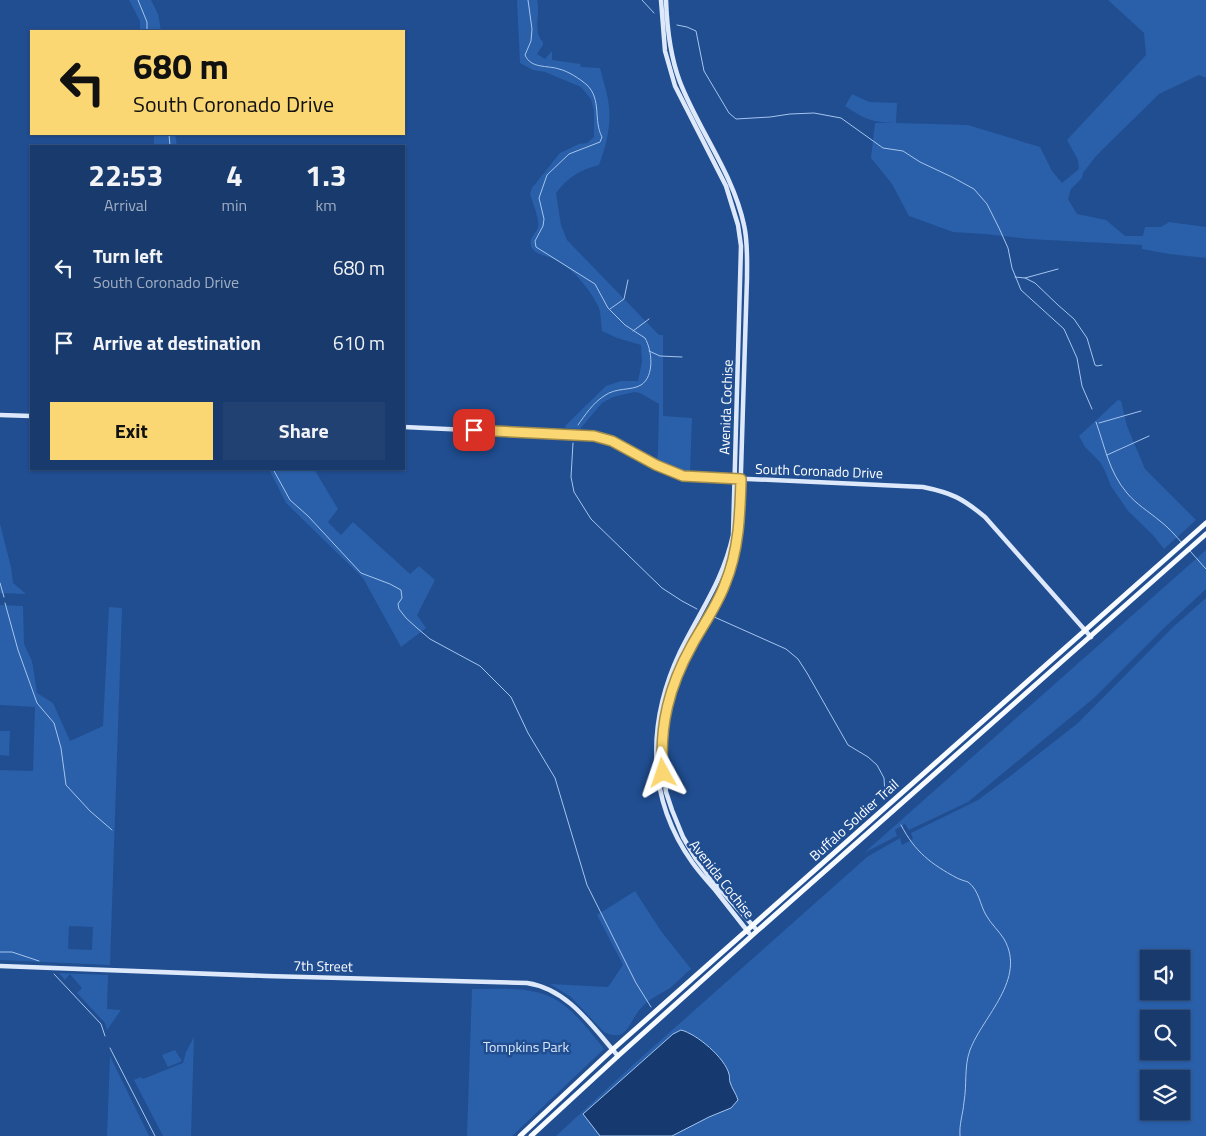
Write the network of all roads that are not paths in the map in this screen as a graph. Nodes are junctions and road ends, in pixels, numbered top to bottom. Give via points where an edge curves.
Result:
1 (660, 0) edge
2 (666, 0) edge
3 (0, 415) edge
4 (30, 416) edge
5 (405, 427) edge
6 (738, 479) junction
7 (1206, 523) edge
8 (1206, 534) edge
9 (1085, 630) junction
10 (1091, 637) junction
11 (752, 925) junction
12 (747, 930) junction
13 (758, 931) junction
14 (752, 936) junction
15 (0, 966) edge
16 (612, 1050) junction
17 (618, 1056) junction
18 (520, 1136) edge
19 (532, 1136) edge

1 - 6 street, Avenida Cochise via 665,51 675,86 726,186 738,225 741,246
2 - 6 street, Avenida Cochise via 670,50 680,82 731,184 744,225 747,278
3 - 4 street
5 - 6 street, South Coronado Drive via 594,436 612,441 652,464 683,476
6 - 9 street, South Coronado Drive via 923,487 945,491 966,501 985,517
6 - 11 street, Avenida Cochise via 739,536 733,561 725,585 680,666 667,705 661,749 666,792 683,837 711,879
6 - 12 street, Avenida Cochise via 729,552 720,577 670,674 661,704 656,748 661,794 678,840
7 - 9 main road, Buffalo Soldier Trail
8 - 10 main road, Buffalo Soldier Trail
9 - 10 street, South Coronado Drive
9 - 11 main road, Buffalo Soldier Trail
10 - 13 main road, Buffalo Soldier Trail
11 - 12 main road, Buffalo Soldier Trail
11 - 13 street, Avenida Cochise
12 - 14 street, Avenida Cochise
12 - 16 main road, Buffalo Soldier Trail
13 - 14 main road, Buffalo Soldier Trail
14 - 17 main road, Buffalo Soldier Trail
15 - 16 street, 7th Street via 539,985 566,999
16 - 17 street, 7th Street
16 - 18 main road, Buffalo Soldier Trail
17 - 19 main road, Buffalo Soldier Trail

